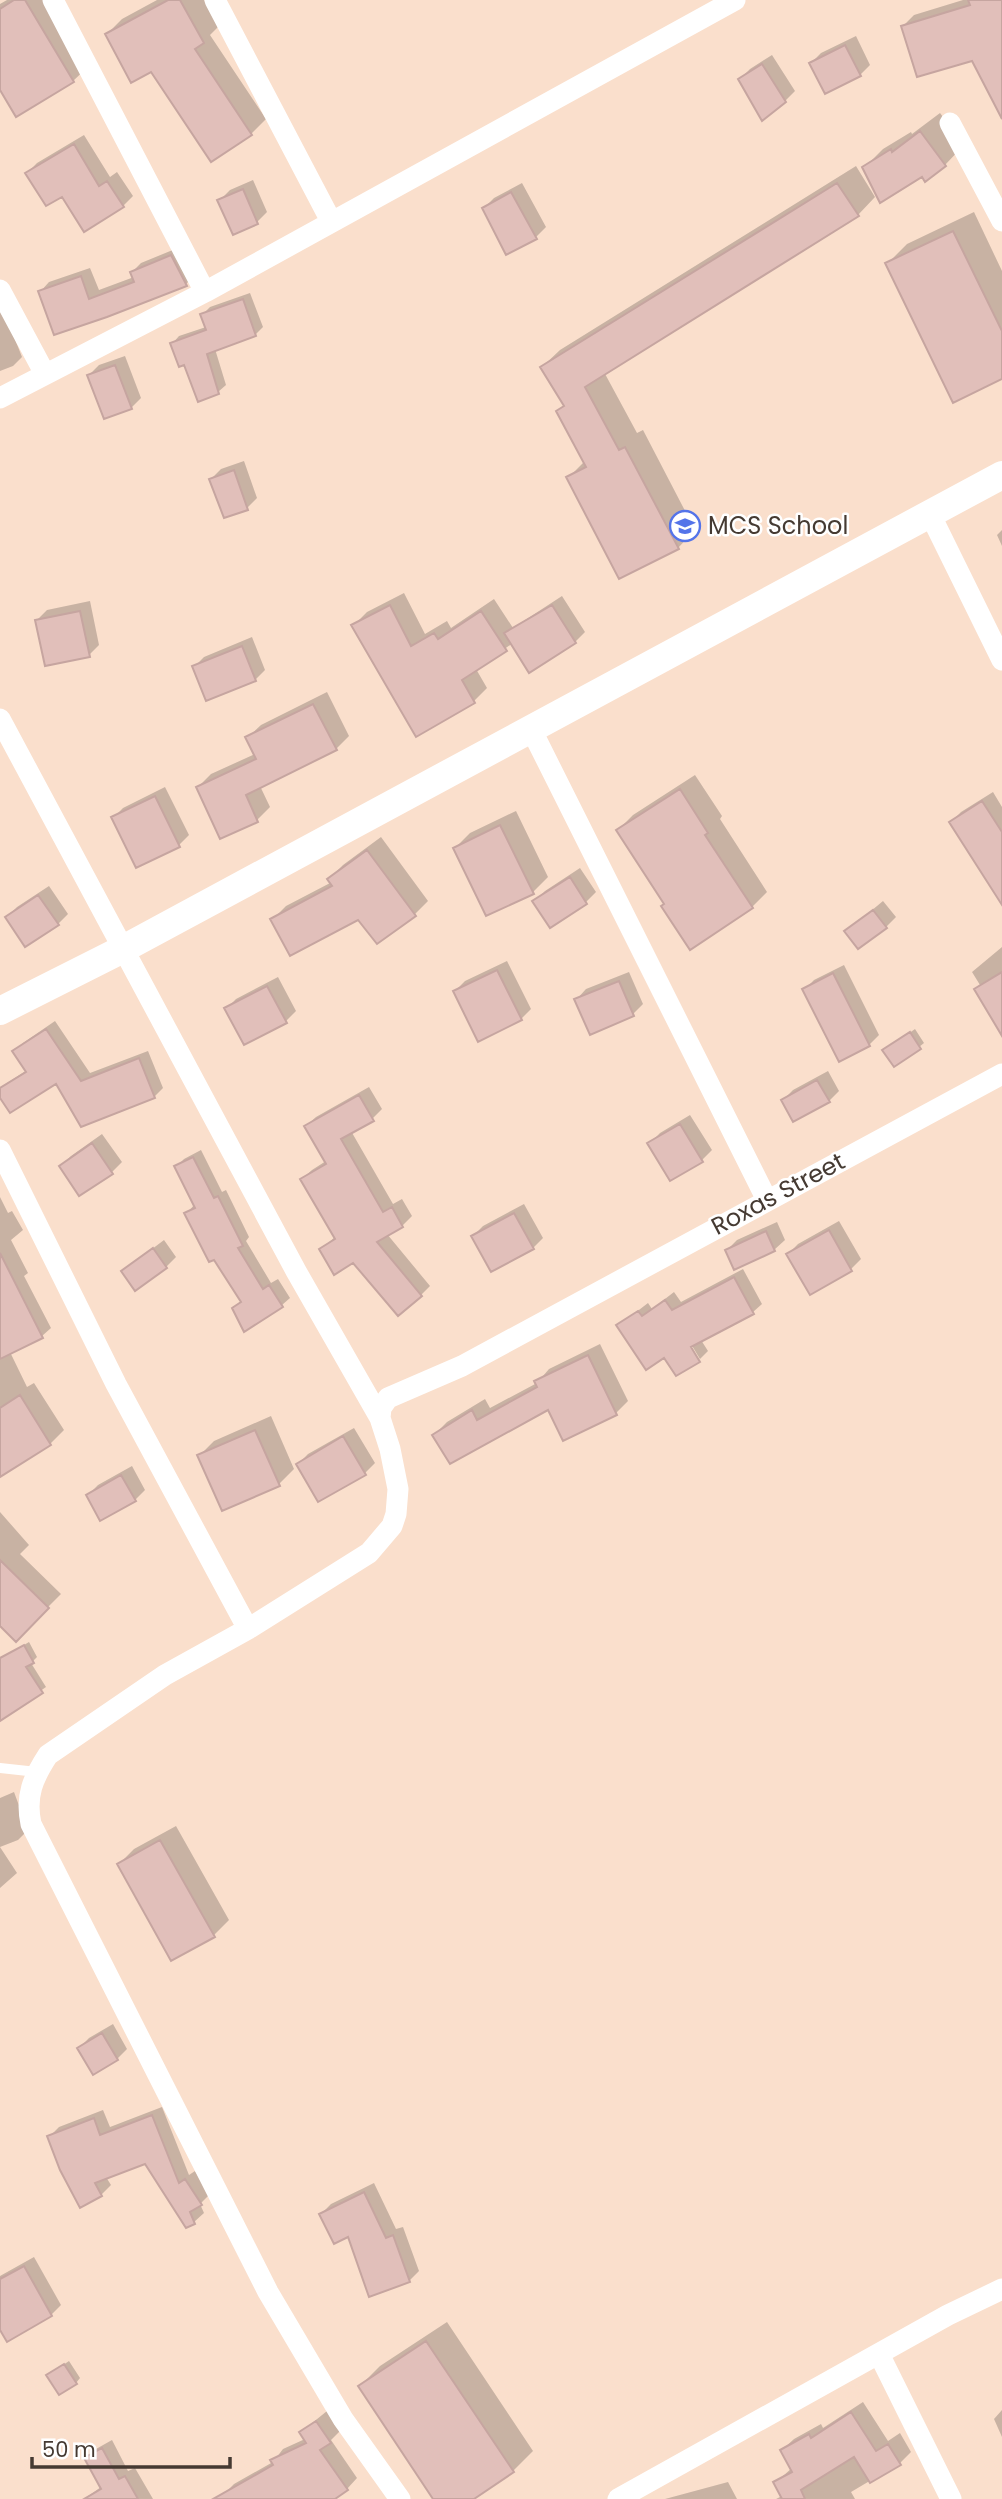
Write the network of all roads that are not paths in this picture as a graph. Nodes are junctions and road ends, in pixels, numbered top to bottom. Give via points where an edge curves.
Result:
1 (52, 0) edge
2 (215, 0) edge
3 (735, 0) edge
4 (950, 123) dead end
5 (331, 221) junction
6 (1002, 221) edge
7 (0, 290) edge
8 (205, 292) junction
9 (45, 374) junction
10 (0, 398) edge
11 (1002, 475) edge
12 (930, 514) junction
13 (1002, 660) edge
14 (0, 719) edge
15 (531, 729) junction
16 (123, 949) junction
17 (0, 1011) edge
18 (1002, 1074) edge
19 (0, 1150) edge
20 (767, 1200) junction
21 (380, 1418) junction
22 (248, 1629) junction
23 (0, 1768) edge
24 (37, 1772) junction
25 (1002, 2289) edge
26 (878, 2354) junction
27 (400, 2499) edge
28 (618, 2499) edge
29 (951, 2499) edge

1 - 8 street
2 - 5 street
3 - 5 street
4 - 6 street
5 - 8 street
7 - 9 street
8 - 9 street
9 - 10 street
11 - 12 main road
12 - 13 street
12 - 15 main road
14 - 16 street
15 - 16 main road
15 - 20 street
16 - 17 main road
16 - 21 street
18 - 20 street, Roxas Street
19 - 22 street via 116,1384
20 - 21 street, Roxas Street via 462,1366 388,1398
21 - 22 street via 398,1489 392,1526 369,1553
22 - 24 street via 165,1675 48,1755
23 - 24 lane
24 - 27 street via 27,1806 31,1824 268,2292 343,2419
25 - 26 street
26 - 28 street
26 - 29 street

